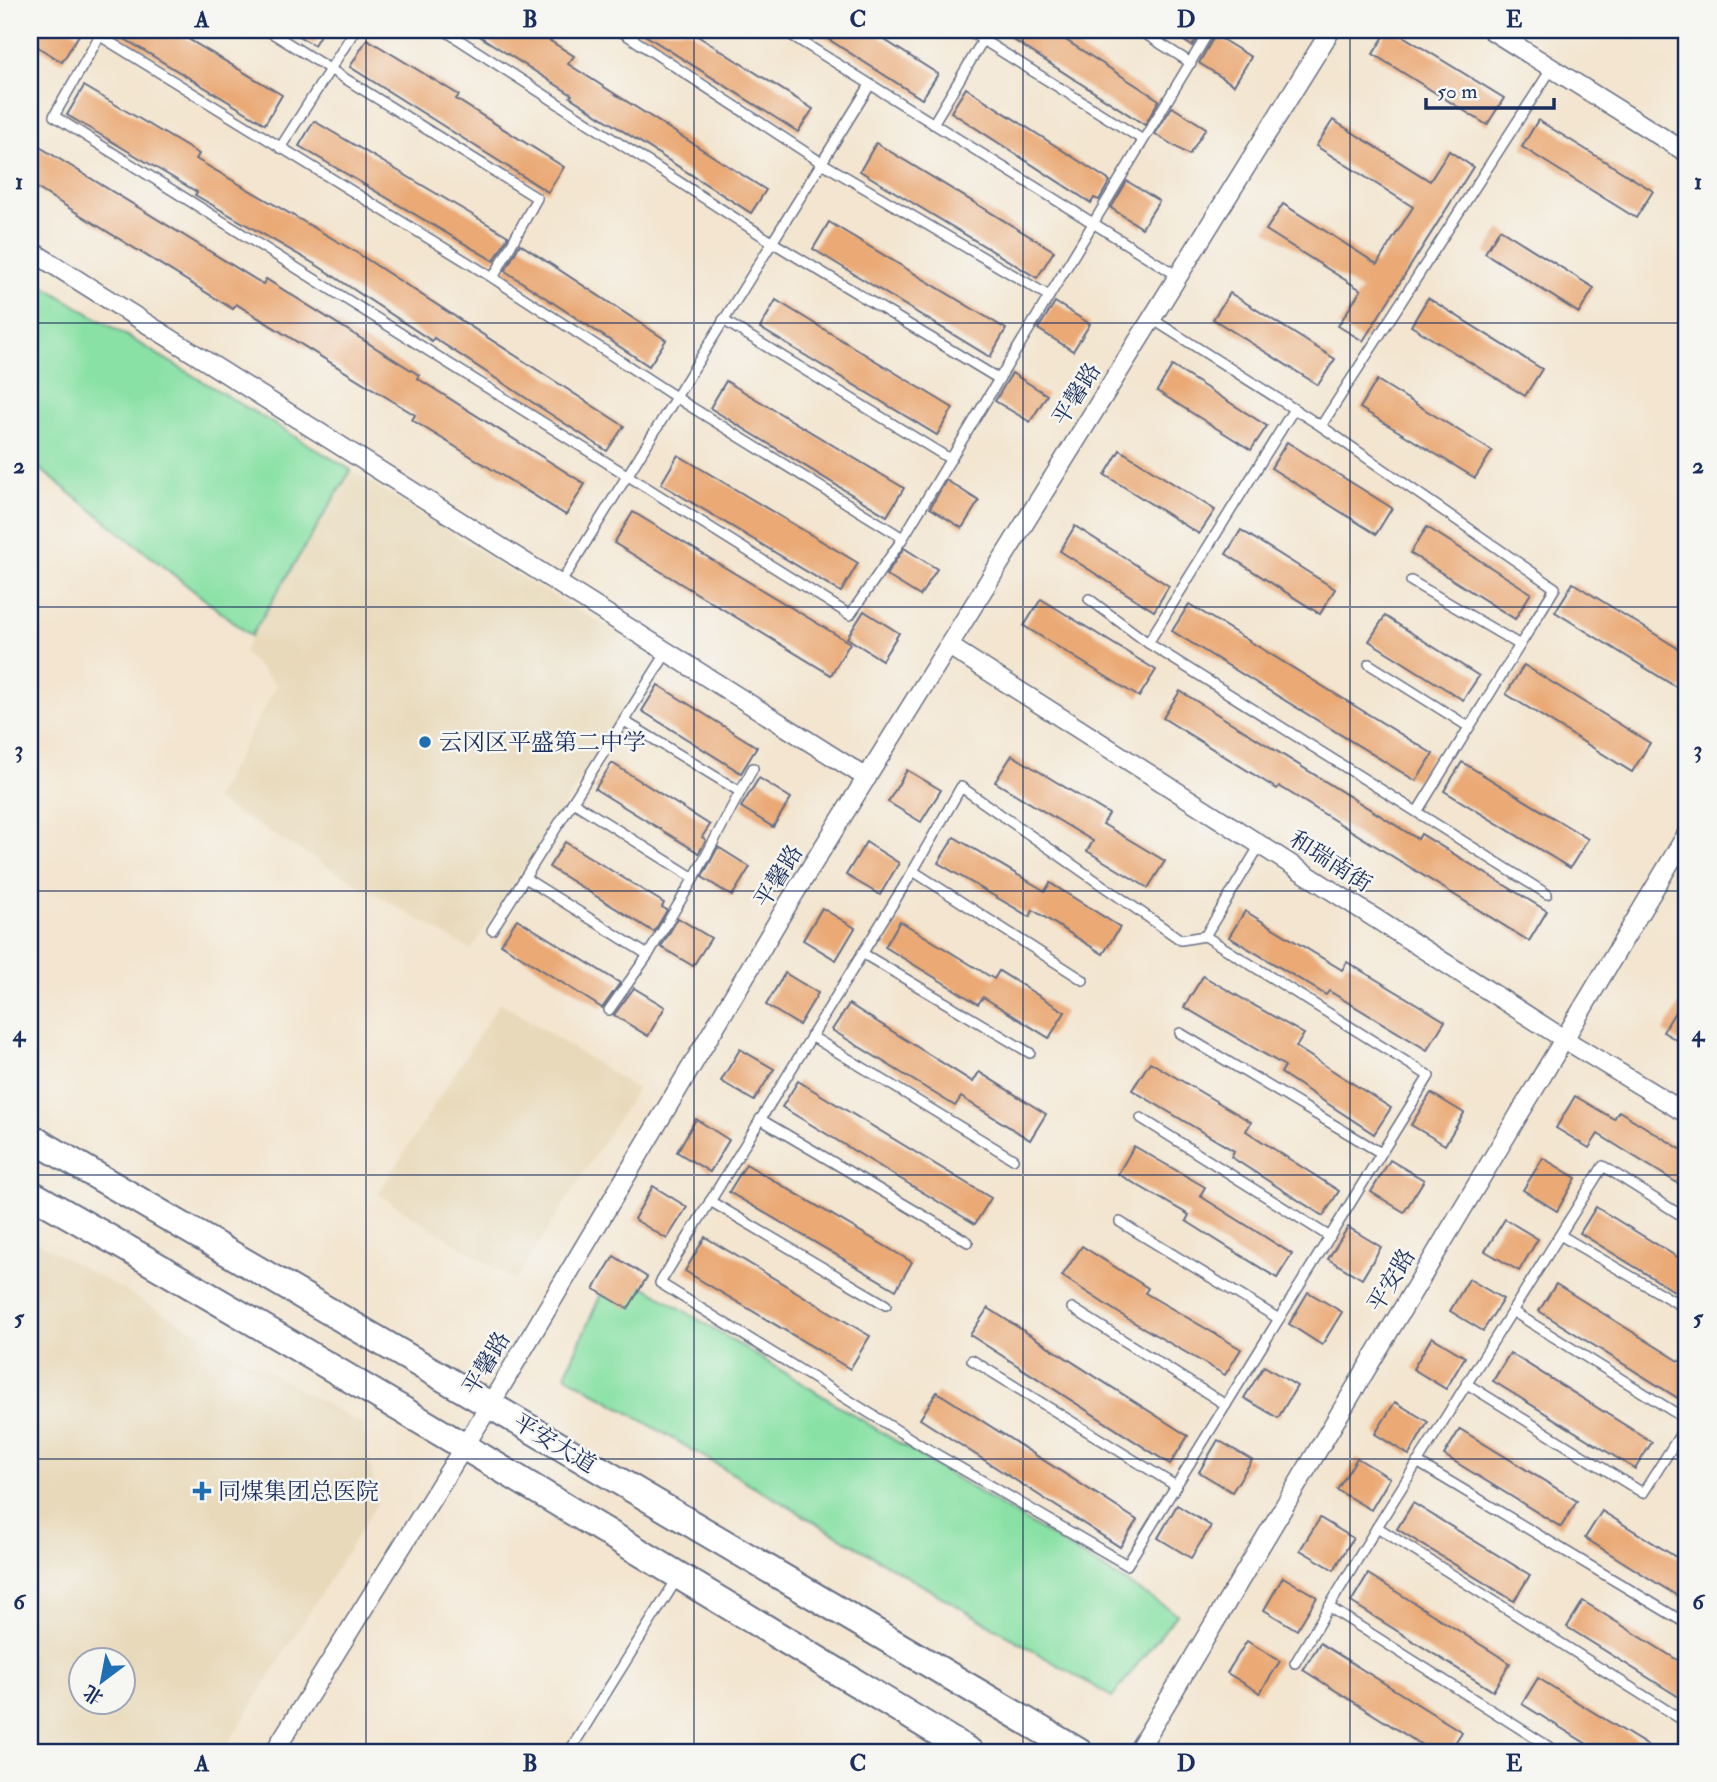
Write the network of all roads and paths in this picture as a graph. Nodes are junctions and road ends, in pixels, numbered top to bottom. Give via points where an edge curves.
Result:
1 (267, 30) edge
2 (355, 30) edge
3 (444, 30) edge
4 (619, 30) edge
5 (783, 30) edge
6 (967, 30) edge
7 (989, 30) edge
8 (1139, 30) edge
9 (1210, 30) edge
10 (1331, 30) edge
11 (1491, 30) edge
12 (102, 33) edge
13 (983, 40) junction
14 (1191, 63) junction
15 (1552, 68) junction
16 (330, 69) junction
17 (870, 85) junction
18 (933, 124) junction
19 (1143, 140) junction
20 (280, 148) junction
21 (1687, 153) edge
22 (822, 163) junction
23 (1094, 222) junction
24 (772, 242) junction
25 (30, 250) edge
26 (1178, 276) junction
27 (493, 278) junction
28 (1049, 296) junction
29 (1152, 319) junction
30 (723, 320) junction
31 (999, 379) junction
32 (675, 397) junction
33 (1294, 410) junction
34 (1321, 426) junction
35 (950, 458) junction
36 (626, 476) junction
37 (903, 538) junction
38 (1411, 581) dead end
39 (560, 584) junction
40 (1088, 599) dead end
41 (1148, 643) junction
42 (1520, 645) junction
43 (949, 646) junction
44 (667, 652) junction
45 (1369, 664) dead end
46 (624, 721) junction
47 (1469, 727) junction
48 (753, 768) dead end
49 (867, 778) junction
50 (739, 791) junction
51 (573, 802) junction
52 (1417, 812) junction
53 (1687, 834) edge
54 (1261, 845) junction
55 (913, 871) junction
56 (525, 878) junction
57 (694, 878) junction
58 (1547, 894) dead end
59 (492, 930) dead end
60 (1205, 936) junction
61 (862, 953) junction
62 (648, 955) junction
63 (1083, 980) dead end
64 (609, 1010) dead end
65 (1180, 1033) dead end
66 (811, 1036) junction
67 (1564, 1039) junction
68 (1030, 1053) dead end
69 (1687, 1114) edge
70 (1141, 1118) dead end
71 (760, 1119) junction
72 (30, 1137) edge
73 (1381, 1153) junction
74 (1013, 1159) dead end
75 (30, 1193) edge
76 (710, 1201) junction
77 (1687, 1219) edge
78 (1120, 1222) dead end
79 (1560, 1235) junction
80 (1329, 1237) junction
81 (968, 1242) dead end
82 (886, 1305) dead end
83 (1072, 1308) dead end
84 (1687, 1310) edge
85 (1512, 1311) junction
86 (1279, 1319) junction
87 (972, 1360) dead end
88 (1467, 1384) junction
89 (490, 1405) junction
90 (1226, 1405) junction
91 (1687, 1422) edge
92 (465, 1445) junction
93 (1417, 1462) junction
94 (1176, 1486) junction
95 (1377, 1527) junction
96 (680, 1576) junction
97 (1329, 1607) junction
98 (1687, 1624) edge
99 (1295, 1663) dead end
100 (1687, 1723) edge
101 (1687, 1745) edge
102 (274, 1752) edge
103 (569, 1752) edge
104 (970, 1752) edge
105 (1079, 1752) edge
106 (1137, 1752) edge
107 (1557, 1752) edge
108 (1683, 1752) edge

1 - 16 lane
2 - 16 lane
3 - 24 lane
4 - 22 lane
5 - 17 lane
6 - 13 lane
7 - 13 lane
8 - 14 lane
9 - 14 lane
10 - 26 street, 平馨路
11 - 15 street
12 - 20 lane
12 - 36 lane via 54,116
13 - 18 lane
13 - 19 lane
14 - 19 lane
15 - 21 street
15 - 34 lane
16 - 20 lane
16 - 27 lane via 537,198
17 - 18 lane
17 - 22 lane
18 - 23 lane
19 - 23 lane
20 - 27 lane
22 - 24 lane
22 - 28 lane
23 - 26 lane
23 - 28 lane
24 - 30 lane
24 - 31 lane
25 - 39 street
26 - 29 street, 平馨路
27 - 32 lane
28 - 31 lane
29 - 33 lane
29 - 43 street, 平馨路
30 - 32 lane
30 - 35 lane
31 - 35 lane
32 - 36 lane
32 - 37 lane
33 - 34 lane
33 - 41 lane
34 - 42 lane via 1555,588
35 - 37 lane
36 - 37 lane via 850,615
36 - 39 lane
38 - 42 lane
39 - 44 street
40 - 41 lane
41 - 52 lane
42 - 47 lane
43 - 49 street, 平馨路
43 - 54 street, 和瑞南街
44 - 46 lane
44 - 49 street
45 - 47 lane
46 - 50 lane
46 - 51 lane
47 - 52 lane
48 - 50 lane
49 - 89 street, 平馨路
50 - 57 lane
51 - 56 lane
51 - 57 lane
52 - 58 lane
53 - 67 street, 平安路
54 - 60 lane
54 - 67 street, 和瑞南街
55 - 60 lane via 961,787 1181,940
55 - 61 lane
55 - 63 lane
56 - 59 lane
56 - 62 lane
57 - 62 lane
60 - 73 lane via 1429,1076
61 - 66 lane
61 - 68 lane
62 - 64 lane
65 - 73 lane
66 - 71 lane
66 - 74 lane
67 - 69 street, 和瑞南街
67 - 106 street, 平安路
70 - 80 lane
71 - 76 lane
71 - 81 lane
72 - 89 main road, 平安大道
73 - 80 lane
75 - 92 main road
76 - 82 lane
76 - 94 lane via 660,1283 924,1447 1127,1566
77 - 79 lane via 1604,1166
78 - 86 lane
79 - 84 lane
79 - 85 lane
80 - 86 lane
83 - 90 lane
85 - 88 lane
85 - 91 lane
86 - 90 lane
87 - 94 lane
88 - 91 lane via 1643,1493
88 - 93 lane
89 - 92 street, 平馨路
89 - 105 main road, 平安大道
90 - 94 lane
92 - 96 main road
92 - 102 street, 平馨路
93 - 95 lane
93 - 98 lane
95 - 97 lane
95 - 100 lane
96 - 103 lane
96 - 104 main road
97 - 99 lane
97 - 107 lane
101 - 108 lane

